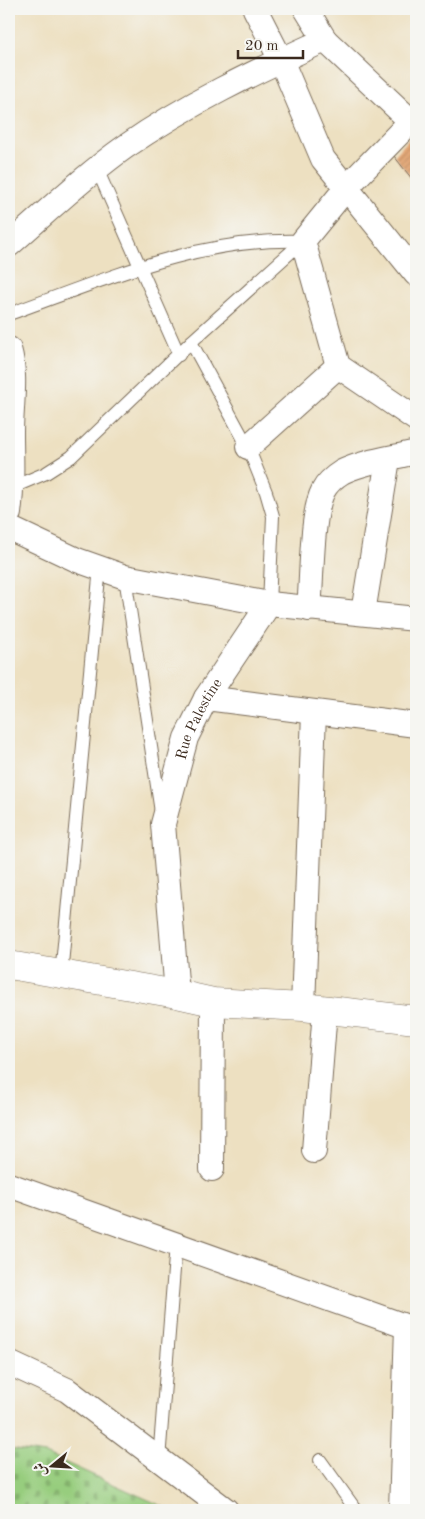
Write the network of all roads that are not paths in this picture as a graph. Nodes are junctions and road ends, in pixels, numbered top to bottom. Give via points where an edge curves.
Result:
1 (255, 9) edge
2 (306, 9) edge
3 (325, 40) junction
4 (281, 60) junction
5 (415, 121) edge
6 (97, 169) junction
7 (347, 187) junction
8 (303, 241) junction
9 (9, 245) edge
10 (139, 268) junction
11 (416, 274) edge
12 (9, 314) edge
13 (191, 342) junction
14 (9, 349) edge
15 (179, 354) junction
16 (338, 366) junction
17 (416, 419) edge
18 (248, 447) junction
19 (416, 452) edge
20 (388, 459) junction
21 (13, 487) junction
22 (9, 513) edge
23 (9, 528) edge
24 (100, 567) junction
25 (125, 577) junction
26 (269, 604) junction
27 (309, 609) junction
28 (363, 613) junction
29 (416, 619) edge
30 (206, 698) junction
31 (314, 713) junction
32 (416, 725) edge
33 (163, 824) junction
34 (9, 966) edge
35 (61, 975) junction
36 (177, 994) junction
37 (213, 1002) junction
38 (314, 1009) junction
39 (416, 1020) edge
40 (314, 1151) dead end
41 (212, 1169) dead end
42 (9, 1185) edge
43 (176, 1244) junction
44 (412, 1329) edge
45 (9, 1363) edge
46 (159, 1460) junction
47 (320, 1460) dead end
48 (226, 1510) edge
49 (356, 1510) edge
50 (401, 1510) edge

1 - 4 street
2 - 3 street
3 - 4 street
3 - 5 street
4 - 6 street via 194,104
4 - 7 street via 323,159
5 - 7 street
6 - 9 street
6 - 10 lane
7 - 8 street
7 - 11 street
8 - 10 lane via 218,246
8 - 13 lane
8 - 16 street
10 - 12 lane
10 - 15 lane
13 - 15 lane
13 - 18 lane
14 - 21 street via 14,392 11,431
15 - 21 lane via 71,457
16 - 17 street
16 - 18 street
18 - 26 lane via 273,516
19 - 20 street
20 - 27 street via 343,472 324,489 316,523
20 - 28 street
21 - 22 street
23 - 24 street via 76,560
24 - 25 street
24 - 35 lane
25 - 26 street
25 - 33 lane
26 - 27 street
26 - 30 street, Rue Palestine
27 - 28 street
28 - 29 street
30 - 31 street
30 - 33 street, Rue Palestine via 186,738
31 - 32 street
31 - 38 street
33 - 36 street, Rue Palestine
34 - 35 street
35 - 36 street
36 - 37 street
37 - 38 street
37 - 41 street
38 - 39 street
38 - 40 street
42 - 43 street
43 - 44 street
43 - 46 lane
44 - 50 street
45 - 46 street via 67,1390
46 - 48 street
47 - 49 lane

